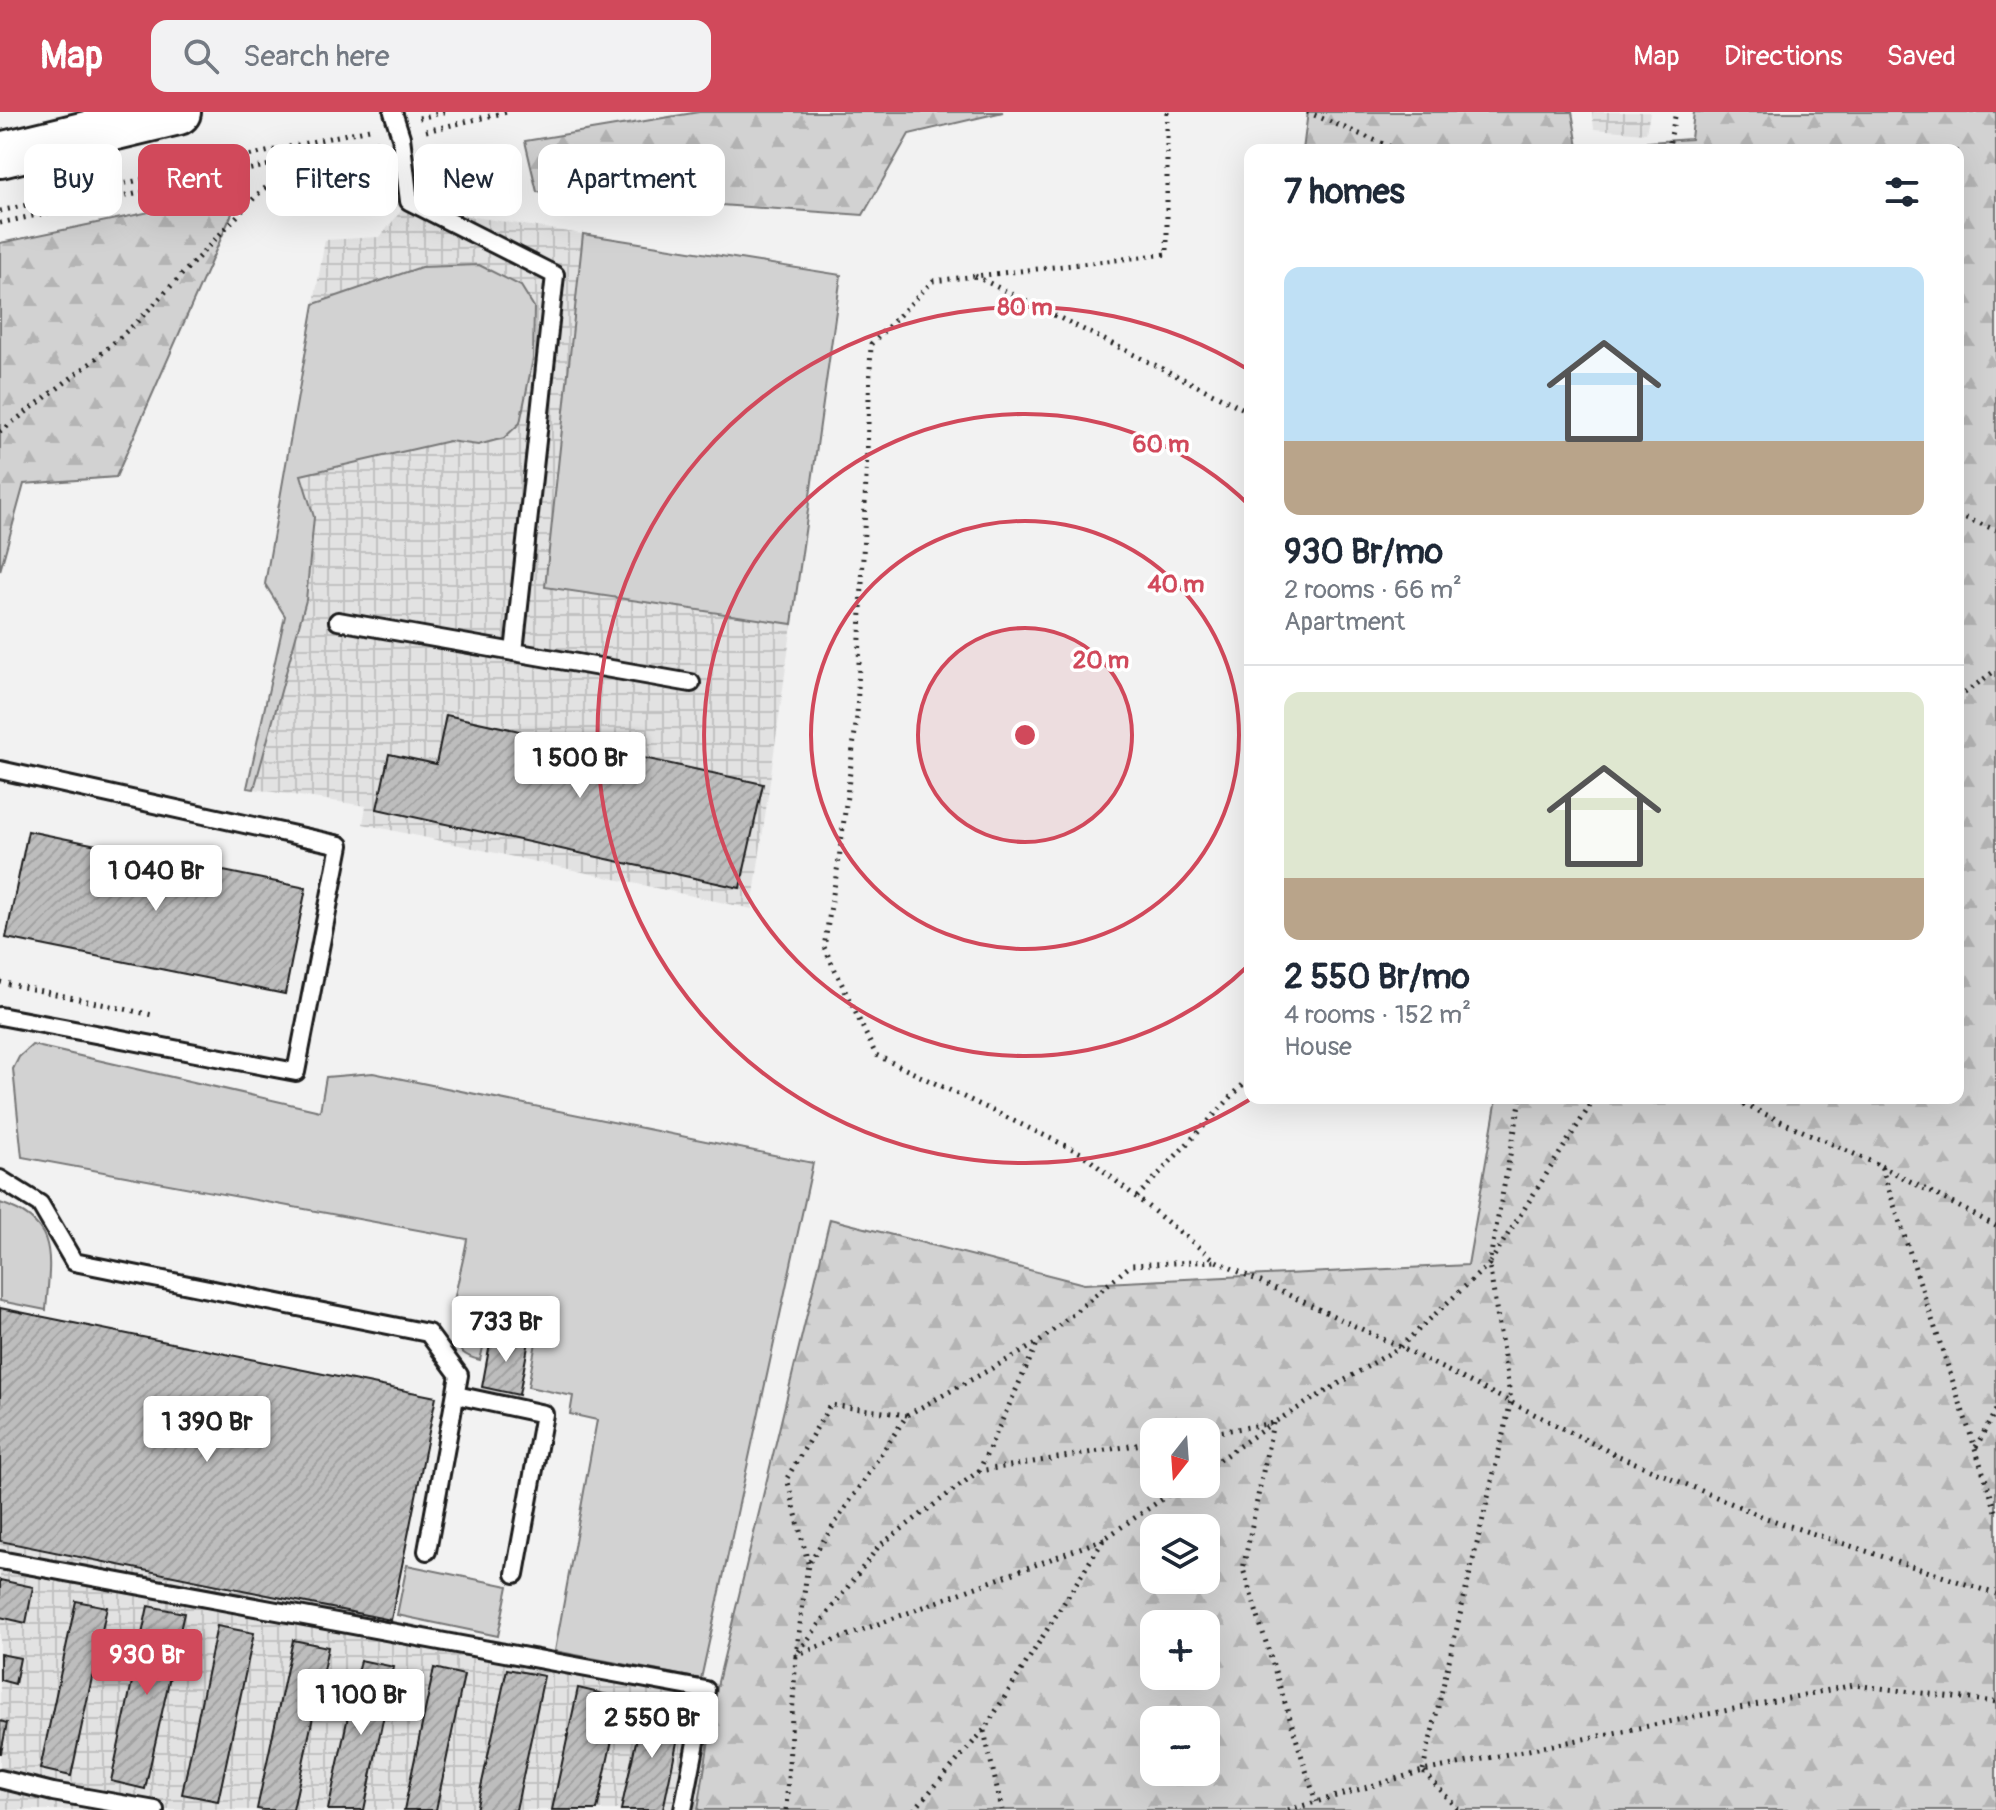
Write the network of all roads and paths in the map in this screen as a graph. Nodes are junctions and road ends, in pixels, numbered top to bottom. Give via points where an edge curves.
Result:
1 (178, 112) edge
2 (445, 112) edge
3 (507, 112) edge
4 (1167, 112) edge
5 (1307, 112) edge
6 (1676, 112) edge
7 (396, 124) edge
8 (340, 144) edge
9 (1384, 144) edge
10 (1669, 144) edge
11 (4, 152) edge
12 (266, 165) edge
13 (266, 187) edge
14 (0, 211) edge
15 (0, 223) edge
16 (975, 276) junction
17 (1244, 409) edge
18 (0, 432) edge
19 (1964, 517) edge
20 (1996, 530) edge
21 (338, 621) dead end
22 (514, 652) junction
23 (1996, 670) edge
24 (691, 683) dead end
25 (1964, 694) edge
26 (0, 770) edge
27 (0, 1016) edge
28 (1244, 1083) edge
29 (1520, 1104) edge
30 (1591, 1104) edge
31 (1742, 1104) edge
32 (1881, 1166) junction
33 (0, 1179) edge
34 (1137, 1197) junction
35 (1996, 1226) edge
36 (1216, 1261) junction
37 (1489, 1264) junction
38 (1038, 1343) junction
39 (1400, 1347) junction
40 (456, 1395) junction
41 (1511, 1401) junction
42 (1996, 1410) edge
43 (907, 1415) junction
44 (1273, 1423) junction
45 (1220, 1432) edge
46 (1140, 1444) edge
47 (1975, 1449) junction
48 (1220, 1459) edge
49 (979, 1471) junction
50 (1164, 1498) edge
51 (1996, 1511) edge
52 (1104, 1539) junction
53 (427, 1551) dead end
54 (0, 1560) edge
55 (808, 1564) junction
56 (515, 1574) dead end
57 (1996, 1594) edge
58 (796, 1655) junction
59 (1996, 1702) edge
60 (984, 1730) junction
61 (1423, 1771) junction
62 (0, 1779) edge
63 (1316, 1802) junction
64 (155, 1810) edge
65 (683, 1810) edge
66 (786, 1810) edge
67 (914, 1810) edge
68 (1002, 1810) edge
69 (1288, 1810) edge
70 (1459, 1810) edge

1 - 11 main road
2 - 7 path
3 - 7 path
4 - 16 path via 1167,254
5 - 9 path
6 - 10 path
7 - 8 path
7 - 14 path
7 - 22 lane via 409,201 555,275
12 - 15 path
13 - 18 path via 137,322
16 - 17 path
16 - 34 path via 933,281 871,344 857,716 824,947 876,1055 1081,1153
19 - 20 path
21 - 22 lane
22 - 24 lane
23 - 25 path
26 - 27 lane via 340,845 296,1072
28 - 34 path
29 - 37 path
30 - 37 path
31 - 32 path
32 - 35 path
32 - 47 path
33 - 40 lane via 40,1204 74,1262 428,1333 459,1375
34 - 36 path
36 - 38 path via 1131,1265
36 - 39 path
37 - 39 path
37 - 41 path
38 - 43 path
38 - 49 path
39 - 41 path
39 - 44 path
40 - 53 lane
40 - 56 lane via 544,1414
41 - 57 path via 1614,1454 1766,1518
41 - 61 path
42 - 47 path
43 - 55 path
43 - 55 path via 830,1405 787,1478
44 - 45 path
44 - 48 path
44 - 63 path via 1243,1569
46 - 49 path
47 - 51 path
49 - 58 path via 879,1546
50 - 52 path
52 - 58 path
52 - 60 path
54 - 65 lane via 706,1690
55 - 58 path
58 - 66 path
59 - 61 path via 1854,1685
60 - 67 path
60 - 68 path
61 - 63 path
61 - 70 path
62 - 64 lane
63 - 69 path

